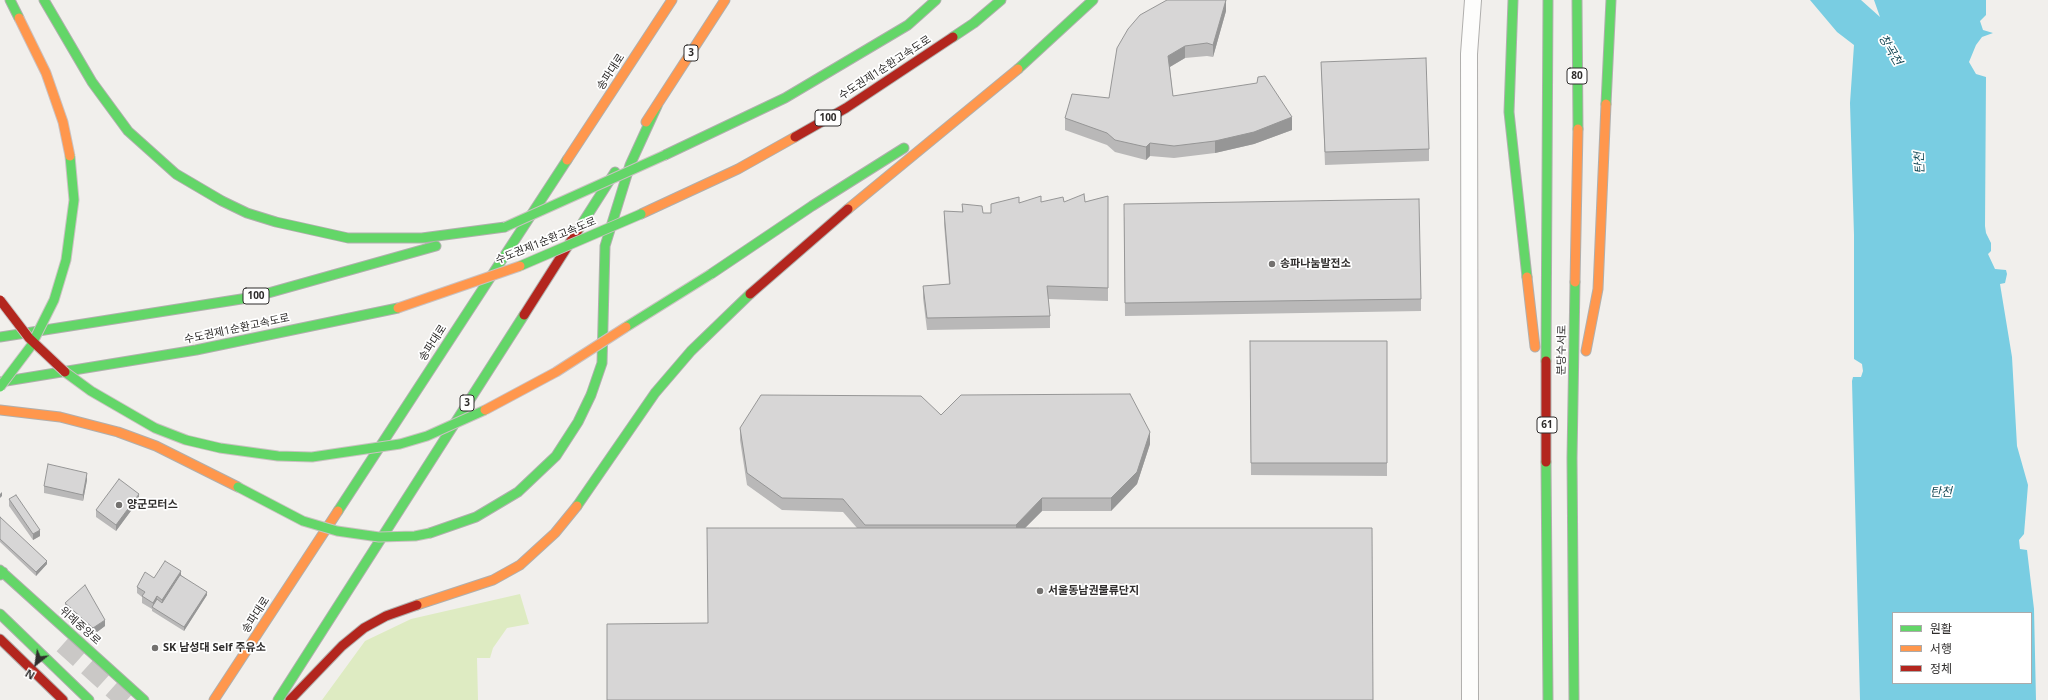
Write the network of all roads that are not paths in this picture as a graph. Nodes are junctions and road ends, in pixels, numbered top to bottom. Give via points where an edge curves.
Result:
1 (10, 0) edge
2 (44, 0) edge
3 (672, 0) edge
4 (725, 0) edge
5 (936, 0) edge
6 (1001, 0) edge
7 (1093, 0) edge
8 (1473, 0) edge
9 (1513, 0) edge
10 (1548, 0) edge
11 (1577, 0) edge
12 (1611, 0) edge
13 (979, 101) junction
14 (657, 106) junction
15 (1578, 151) joint
16 (505, 227) junction
17 (0, 300) edge
18 (0, 337) edge
19 (0, 382) edge
20 (0, 387) edge
21 (0, 410) edge
22 (1546, 458) junction
23 (1572, 458) junction
24 (1, 572) edge
25 (0, 614) edge
26 (0, 639) edge
27 (63, 700) edge
28 (88, 700) edge
29 (144, 700) edge
30 (214, 700) edge
31 (278, 700) edge
32 (290, 700) edge
33 (1470, 700) edge
34 (1548, 700) edge
35 (1574, 700) edge

1 - 20 main road, bridge via 38,53 59,107 72,163 74,200 66,260 54,300 31,346
2 - 16 main road via 92,82 128,131 160,161 208,194 260,217 348,238 422,238
3 - 30 main road, 송파대로
4 - 14 main road, 3
5 - 16 main road, 100, bridge via 908,25 785,98
6 - 19 main road, 수도권제1순환고속도로 / 100, bridge via 974,23 846,108 738,169 530,263 398,308 196,350
7 - 13 main road via 1036,54
8 - 33 street via 1468,54
9 - 22 main road via 1509,112
10 - 22 main road, 분당수서로 / 61
11 - 15 main road, 분당수서로 / 80
12 - 23 main road via 1598,289 1588,331
13 - 17 main road, bridge via 556,372 486,410 413,440 348,453 312,457 266,455 179,438 148,424 91,391 60,368 29,338
13 - 32 main road via 782,264 695,346 655,393 575,510 539,549 493,580 386,616 364,628 342,646
14 - 21 main road, bridge via 630,165 605,246 602,363 591,394 575,428 556,456 518,492 476,517 416,536 379,537 337,531 282,512 163,449 118,432 60,417
14 - 31 main road, 3
15 - 23 main road, 분당수서로 / 61
16 - 18 main road, 100 via 254,297
22 - 34 main road, 분당수서로 / 61
23 - 35 main road, 분당수서로 / 61
24 - 29 main road, 위례중앙로
25 - 28 main road
26 - 27 main road

